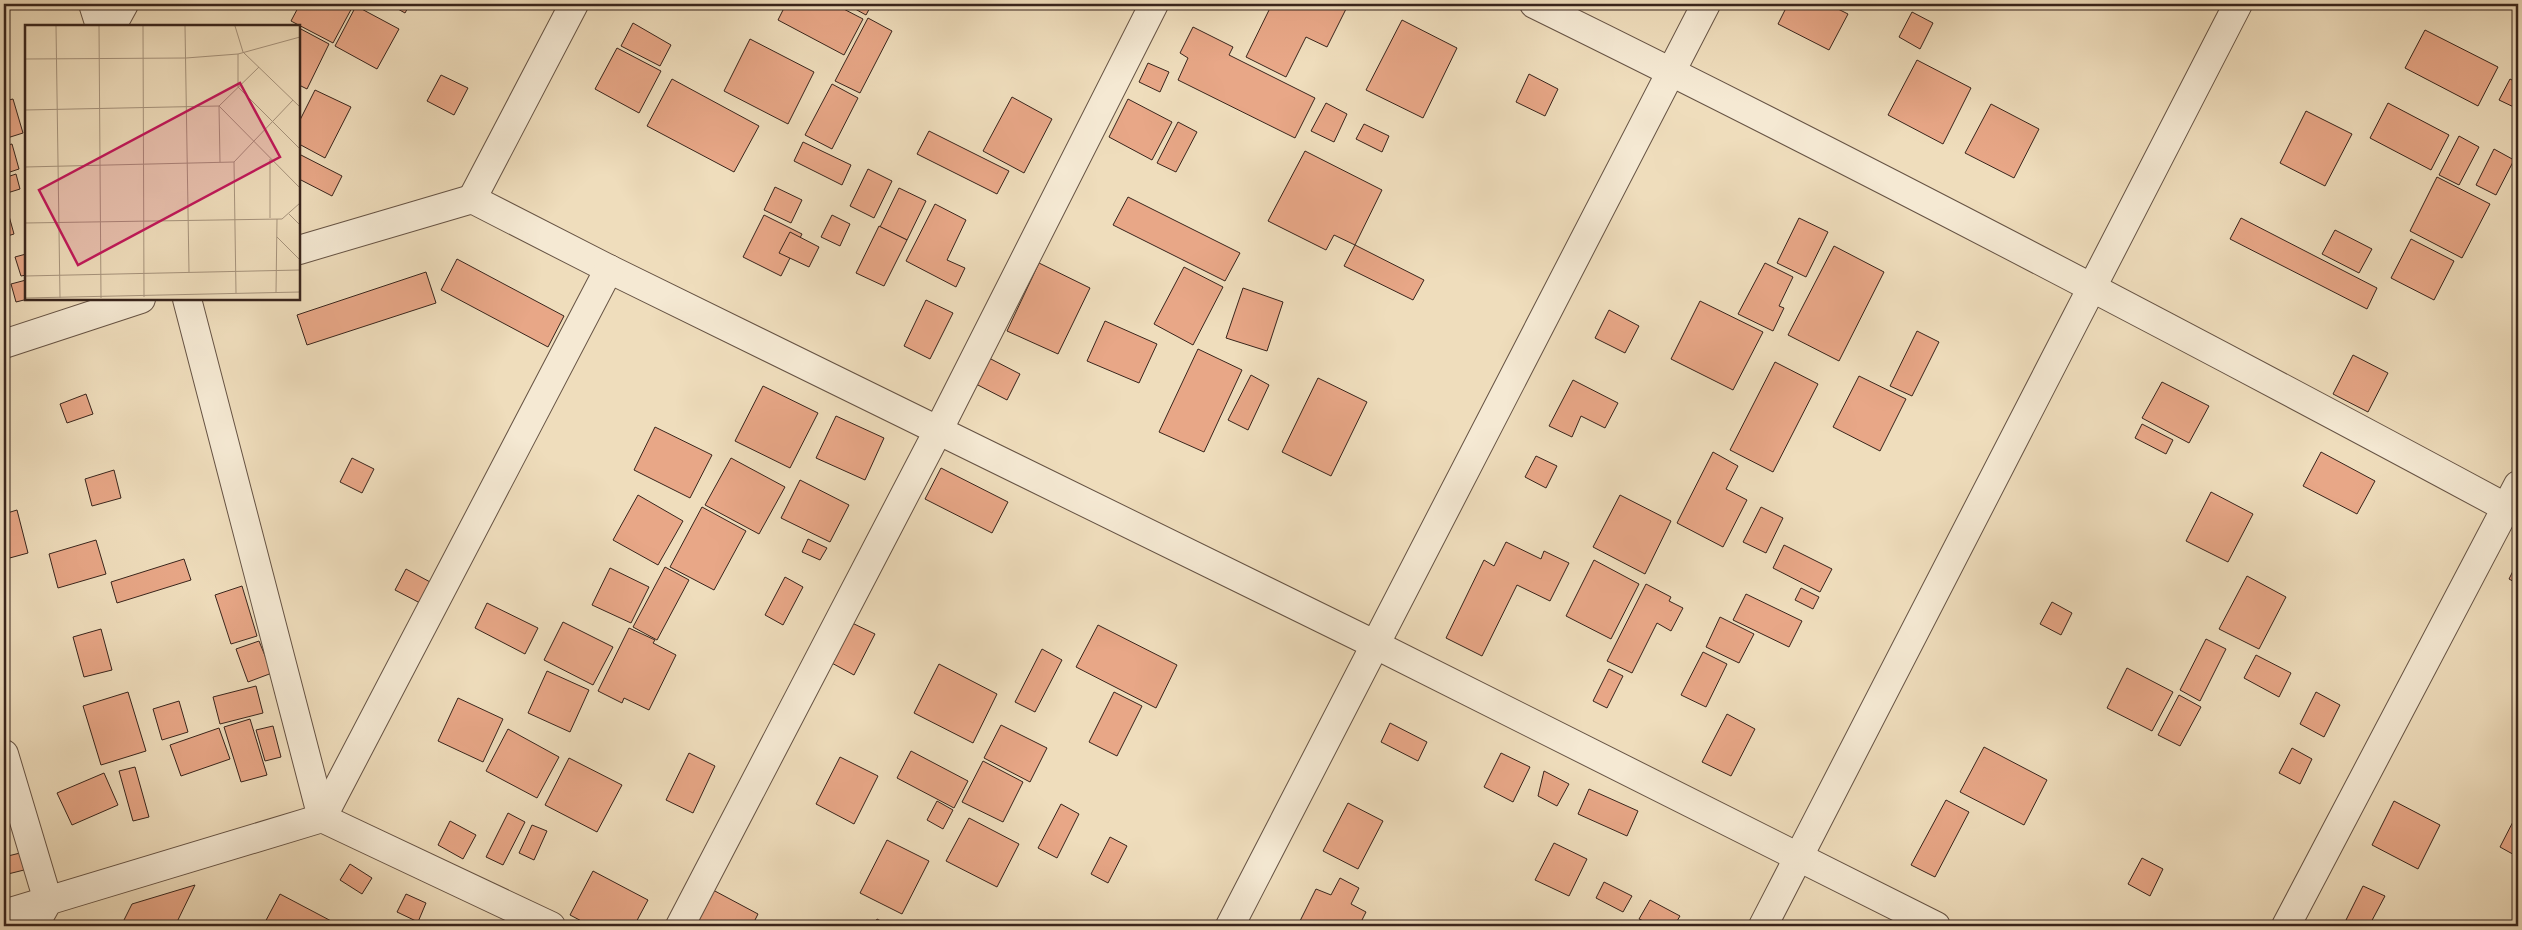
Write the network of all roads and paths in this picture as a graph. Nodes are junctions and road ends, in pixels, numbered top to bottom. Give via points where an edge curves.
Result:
1 (93, 4) edge
2 (124, 4) edge
3 (574, 4) edge
4 (1154, 4) edge
5 (1534, 4) edge
6 (1706, 4) edge
7 (2238, 4) edge
8 (100, 25) edge
9 (113, 25) edge
10 (1671, 71) junction
11 (472, 198) junction
12 (300, 250) edge
13 (609, 269) junction
14 (2092, 287) junction
15 (138, 300) edge
16 (187, 300) edge
17 (4, 344) edge
18 (939, 429) junction
19 (2514, 502) edge
20 (1374, 644) junction
21 (4, 754) edge
22 (322, 818) junction
23 (1799, 857) junction
24 (48, 901) junction
25 (4, 914) edge
26 (34, 926) edge
27 (551, 926) edge
28 (680, 926) edge
29 (1230, 926) edge
30 (1763, 926) edge
31 (1936, 926) edge
32 (2286, 926) edge

1 - 8 street
2 - 9 street
3 - 11 street
4 - 18 street
5 - 10 street
6 - 10 street
7 - 14 street
10 - 14 street
10 - 20 street
11 - 12 street
11 - 13 street
13 - 18 street
13 - 22 street
14 - 19 street
14 - 23 street
15 - 17 street
16 - 22 street
18 - 20 street
18 - 28 street
19 - 32 street
20 - 23 street
20 - 29 street
21 - 24 street
22 - 24 street
22 - 27 street
23 - 30 street
23 - 31 street
24 - 25 street
24 - 26 street

